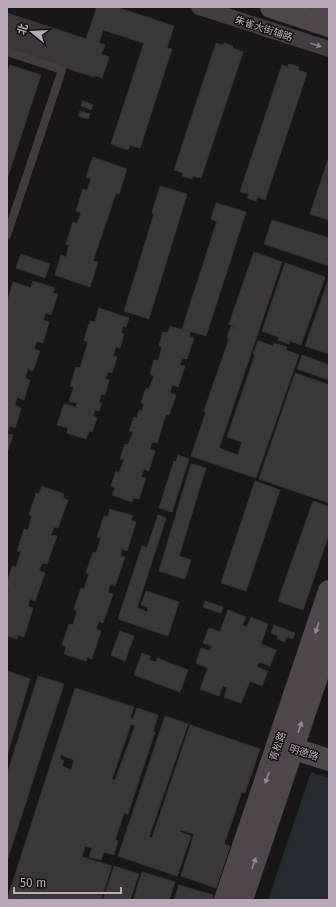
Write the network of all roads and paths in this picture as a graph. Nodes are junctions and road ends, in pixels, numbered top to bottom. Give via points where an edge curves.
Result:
1 (199, 7) edge
2 (271, 7) edge
3 (322, 7) edge
4 (329, 9) edge
5 (329, 26) edge
6 (329, 49) edge
7 (7, 52) edge
8 (7, 235) edge
9 (329, 591) edge
10 (329, 641) edge
11 (286, 746) junction
12 (329, 760) edge
13 (225, 900) edge
14 (242, 900) edge

1 -> 6 street, 朱雀大街辅路
2 - 5 main road
3 - 4 main road
7 - 8 lane via 62,70
9 -> 11 main road, 青松路
11 -> 10 main road, 青松路
11 - 12 main road, 明德路
11 -> 13 main road, 青松路
14 -> 11 main road, 青松路

